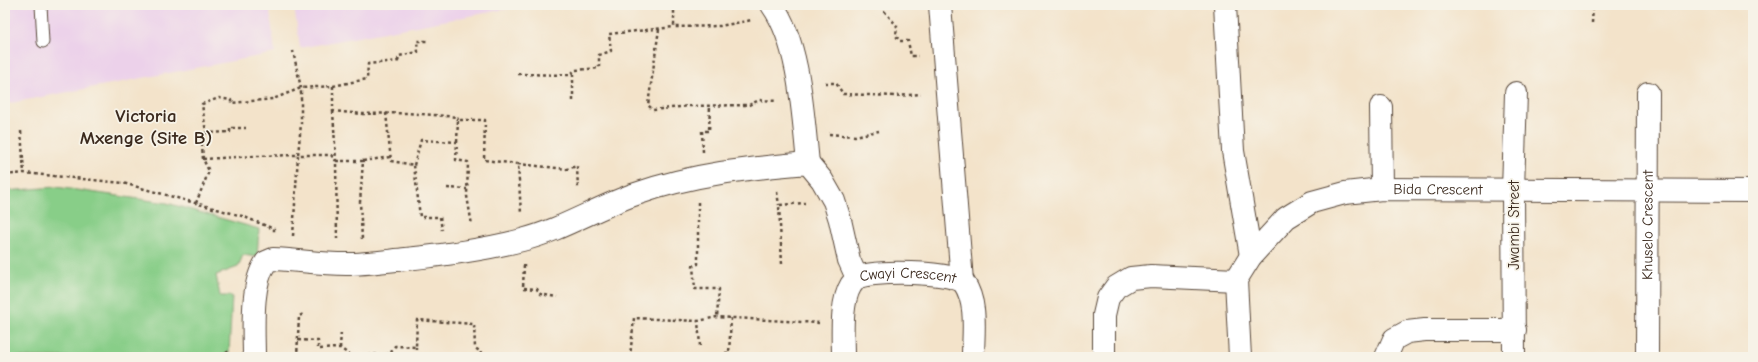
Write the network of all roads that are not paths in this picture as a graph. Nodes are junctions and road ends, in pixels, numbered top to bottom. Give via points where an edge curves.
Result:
1 (41, 5) edge
2 (940, 5) edge
3 (1225, 5) edge
4 (776, 10) edge
5 (43, 42) dead end
6 (1516, 92) dead end
7 (1648, 93) dead end
8 (1381, 107) dead end
9 (808, 162) junction
10 (1382, 189) junction
11 (1513, 190) junction
12 (1647, 190) junction
13 (1753, 191) edge
14 (1251, 256) junction
15 (857, 278) junction
16 (1236, 280) junction
17 (962, 282) junction
18 (1515, 330) junction
19 (254, 357) edge
20 (843, 357) edge
21 (973, 357) edge
22 (1104, 357) edge
23 (1240, 357) edge
24 (1386, 357) edge
25 (1514, 357) edge
26 (1647, 357) edge

1 - 5 lane
2 - 17 street
3 - 14 street via 1233,151
4 - 9 street via 789,38 800,92
6 - 11 street, Jwambi Street
7 - 12 street, Khuselo Crescent
8 - 10 street
9 - 15 street via 834,201 849,260
9 - 19 street via 697,177 638,193 522,240 445,255 337,264 282,260 266,262 257,279
10 - 11 street, Bida Crescent
10 - 14 street, Bida Crescent via 1346,193 1312,202 1286,218
11 - 12 street, Bida Crescent
11 - 18 street, Jwambi Street
12 - 13 street, Bida Crescent
12 - 26 street, Khuselo Crescent
14 - 16 street, Bida Crescent
15 - 17 street, Cwayi Crescent via 870,275 926,274 948,276
15 - 20 street, Cwayi Crescent via 850,287 846,301
16 - 22 street via 1150,276 1131,278 1116,286 1108,298 1104,315
16 - 23 street
17 - 21 street, Cwayi Crescent via 971,295 973,308
18 - 24 street via 1407,332 1394,339
18 - 25 street, Jwambi Street

